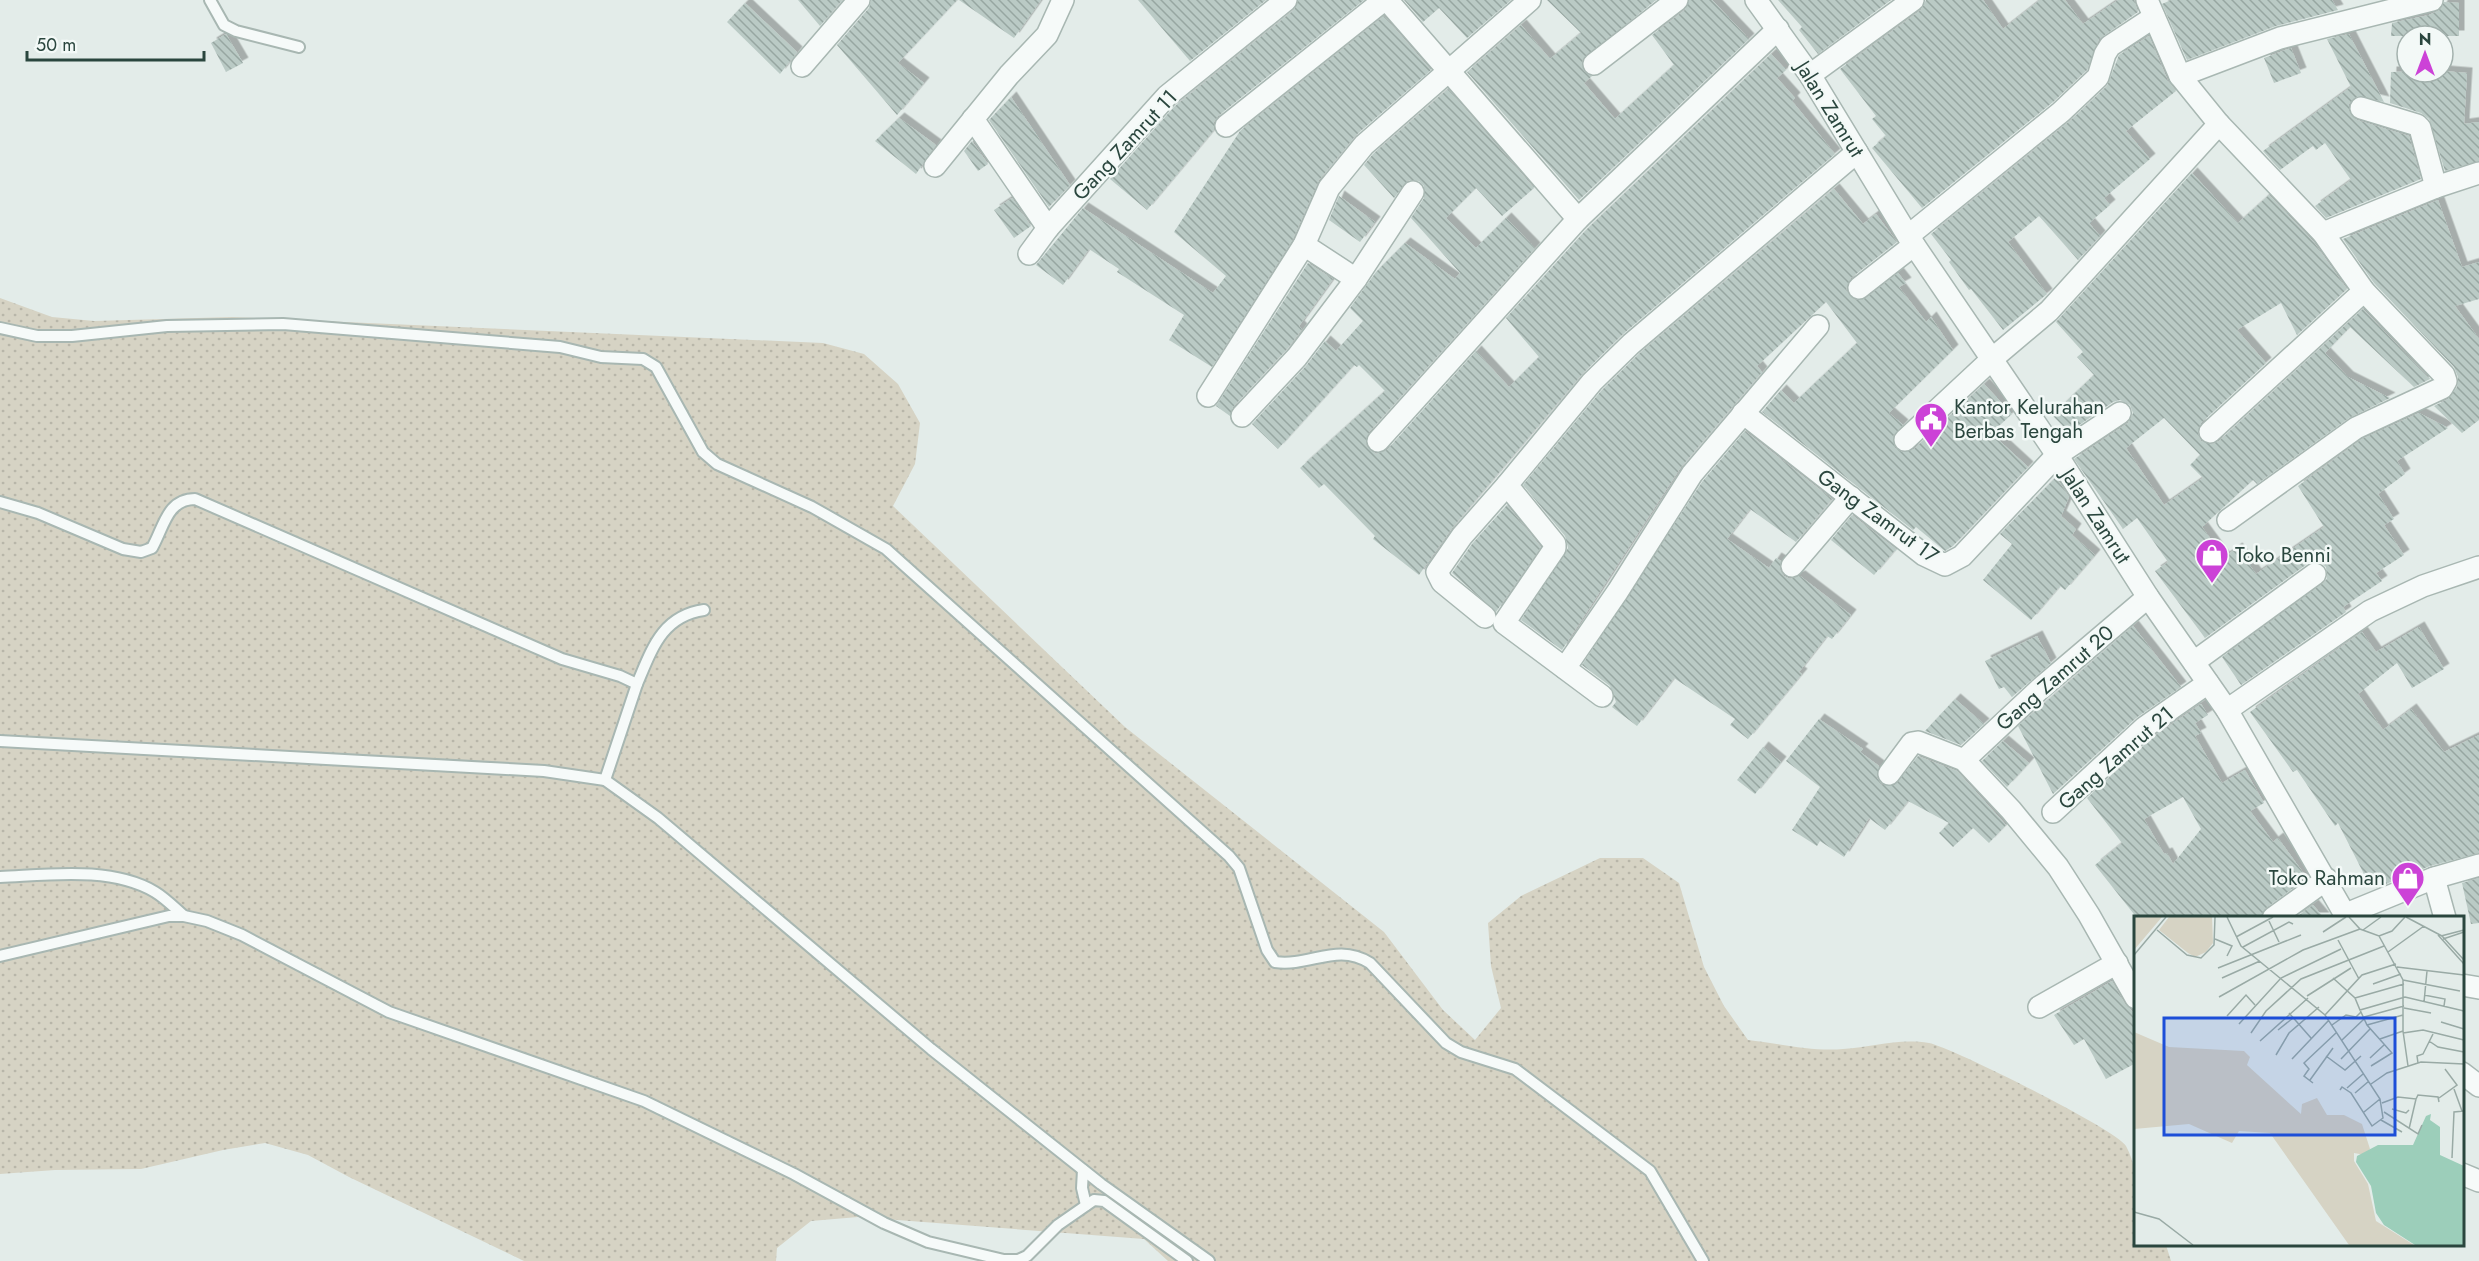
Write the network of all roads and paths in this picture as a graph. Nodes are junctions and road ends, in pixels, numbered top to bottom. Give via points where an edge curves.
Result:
1 (210, 0) edge
2 (860, 0) edge
3 (1063, 0) edge
4 (1286, 0) edge
5 (1386, 0) edge
6 (1530, 0) edge
7 (1677, 0) edge
8 (1756, 0) edge
9 (1913, 0) edge
10 (2432, 0) edge
11 (2151, 8) edge
12 (1778, 29) junction
13 (299, 47) dead end
14 (1594, 64) dead end
15 (802, 66) dead end
16 (1448, 71) junction
17 (1810, 75) junction
18 (2180, 76) junction
19 (2361, 108) dead end
20 (973, 119) junction
21 (2219, 124) junction
22 (1226, 126) dead end
23 (1857, 152) junction
24 (935, 166) dead end
25 (2479, 173) edge
26 (2436, 187) junction
27 (1413, 192) dead end
28 (1578, 219) junction
29 (1048, 228) junction
30 (2323, 233) junction
31 (1911, 240) junction
32 (1304, 245) junction
33 (1029, 254) dead end
34 (1356, 279) junction
35 (1859, 288) dead end
36 (2364, 291) junction
37 (1818, 326) dead end
38 (0, 328) edge
39 (1992, 359) junction
40 (1208, 396) dead end
41 (1743, 413) junction
42 (2120, 413) dead end
43 (1242, 416) dead end
44 (2210, 432) dead end
45 (1905, 440) dead end
46 (1378, 441) dead end
47 (2057, 455) junction
48 (1507, 485) junction
49 (1851, 497) junction
50 (0, 502) edge
51 (2228, 520) dead end
52 (1792, 566) dead end
53 (2479, 567) edge
54 (2315, 574) dead end
55 (2148, 597) junction
56 (704, 610) dead end
57 (1485, 617) dead end
58 (2194, 662) junction
59 (1565, 669) junction
60 (2208, 683) junction
61 (637, 684) junction
62 (1602, 696) dead end
63 (2227, 710) junction
64 (0, 741) edge
65 (1964, 760) junction
66 (1889, 774) dead end
67 (605, 780) junction
68 (2053, 812) dead end
69 (2479, 865) edge
70 (0, 877) edge
71 (2434, 878) junction
72 (2327, 879) junction
73 (184, 916) junction
74 (2277, 916) edge
75 (2346, 916) edge
76 (2444, 916) edge
77 (0, 956) edge
78 (2117, 963) junction
79 (2464, 985) edge
80 (2479, 988) edge
81 (2134, 994) edge
82 (2039, 1006) dead end
83 (2464, 1074) edge
84 (2479, 1086) edge
85 (1083, 1170) junction
86 (2464, 1174) edge
87 (2479, 1181) edge
88 (1086, 1205) junction
89 (1187, 1261) edge
90 (1209, 1261) edge
91 (1703, 1261) edge

1 - 13 lane via 224,25
2 - 15 street
3 - 20 street via 1047,36
4 - 29 street, Gang Zamrut 11 via 1167,96
5 - 16 street
5 - 22 street
6 - 16 street
7 - 14 street
8 - 12 street, Jalan Zamrut
9 - 17 street
10 - 18 street via 2280,38
11 - 18 street
11 - 31 street via 2110,46 2098,77
12 - 17 street, Jalan Zamrut
12 - 28 street
16 - 28 street
16 - 32 street via 1344,166 1329,188
17 - 23 street, Jalan Zamrut
18 - 21 street
19 - 26 street via 2417,124
20 - 24 street
20 - 29 street
21 - 30 street
21 - 39 street via 2063,297
23 - 31 street, Jalan Zamrut
23 - 48 street via 1631,344 1592,382
25 - 26 street
26 - 30 street
27 - 34 street
28 - 46 street
29 - 33 street, Gang Zamrut 11
30 - 36 street
31 - 35 street
31 - 39 street, Jalan Zamrut
32 - 34 street
32 - 40 street
34 - 43 street via 1298,357
36 - 44 street
36 - 51 street via 2444,375 2445,385 2356,428
37 - 41 street
38 - 91 lane via 37,336 72,336 167,326 283,324 560,347 601,357 643,359 656,367 710,458 812,507 886,549 1229,856 1239,868 1267,950 1275,962 1342,953 1356,954 1370,963 1446,1043 1461,1052 1515,1068 1650,1171
39 - 45 street
39 - 47 street, Jalan Zamrut
41 - 49 street, Gang Zamrut 17
41 - 59 street via 1692,474
42 - 47 street
47 - 49 street, Gang Zamrut 17 via 1962,556 1945,565 1924,555
47 - 55 street, Jalan Zamrut
48 - 57 street via 1462,536 1437,572 1442,582
48 - 59 street via 1555,548 1504,623
49 - 52 street
50 - 61 lane via 38,513 123,549 141,552 152,548 171,508 183,499 195,499 562,659
53 - 63 street via 2423,586 2370,611
54 - 58 street
55 - 58 street, Jalan Zamrut
55 - 65 street, Gang Zamrut 20
56 - 61 lane via 676,619 666,627 654,642
58 - 60 street, Jalan Zamrut
59 - 62 street
60 - 63 street, Jalan Zamrut
60 - 68 street, Gang Zamrut 21 via 2145,726
61 - 67 lane
63 - 72 street, Jalan Zamrut
64 - 67 lane via 544,771
65 - 66 street via 1912,743
65 - 78 street via 2058,867
67 - 85 lane via 658,818 931,1049
69 - 71 street
70 - 73 lane via 87,873 155,892
71 - 75 street
71 - 76 street
72 - 74 street
72 - 75 street, Jalan Zamrut
73 - 77 lane via 169,916
73 - 88 lane via 242,935 389,1012 644,1101 928,1242 1018,1260 1028,1256 1058,1225
78 - 81 street
78 - 82 street
79 - 80 street
83 - 84 street
85 - 88 lane
85 - 90 lane
86 - 87 street
88 - 89 lane via 1094,1200 1104,1201

